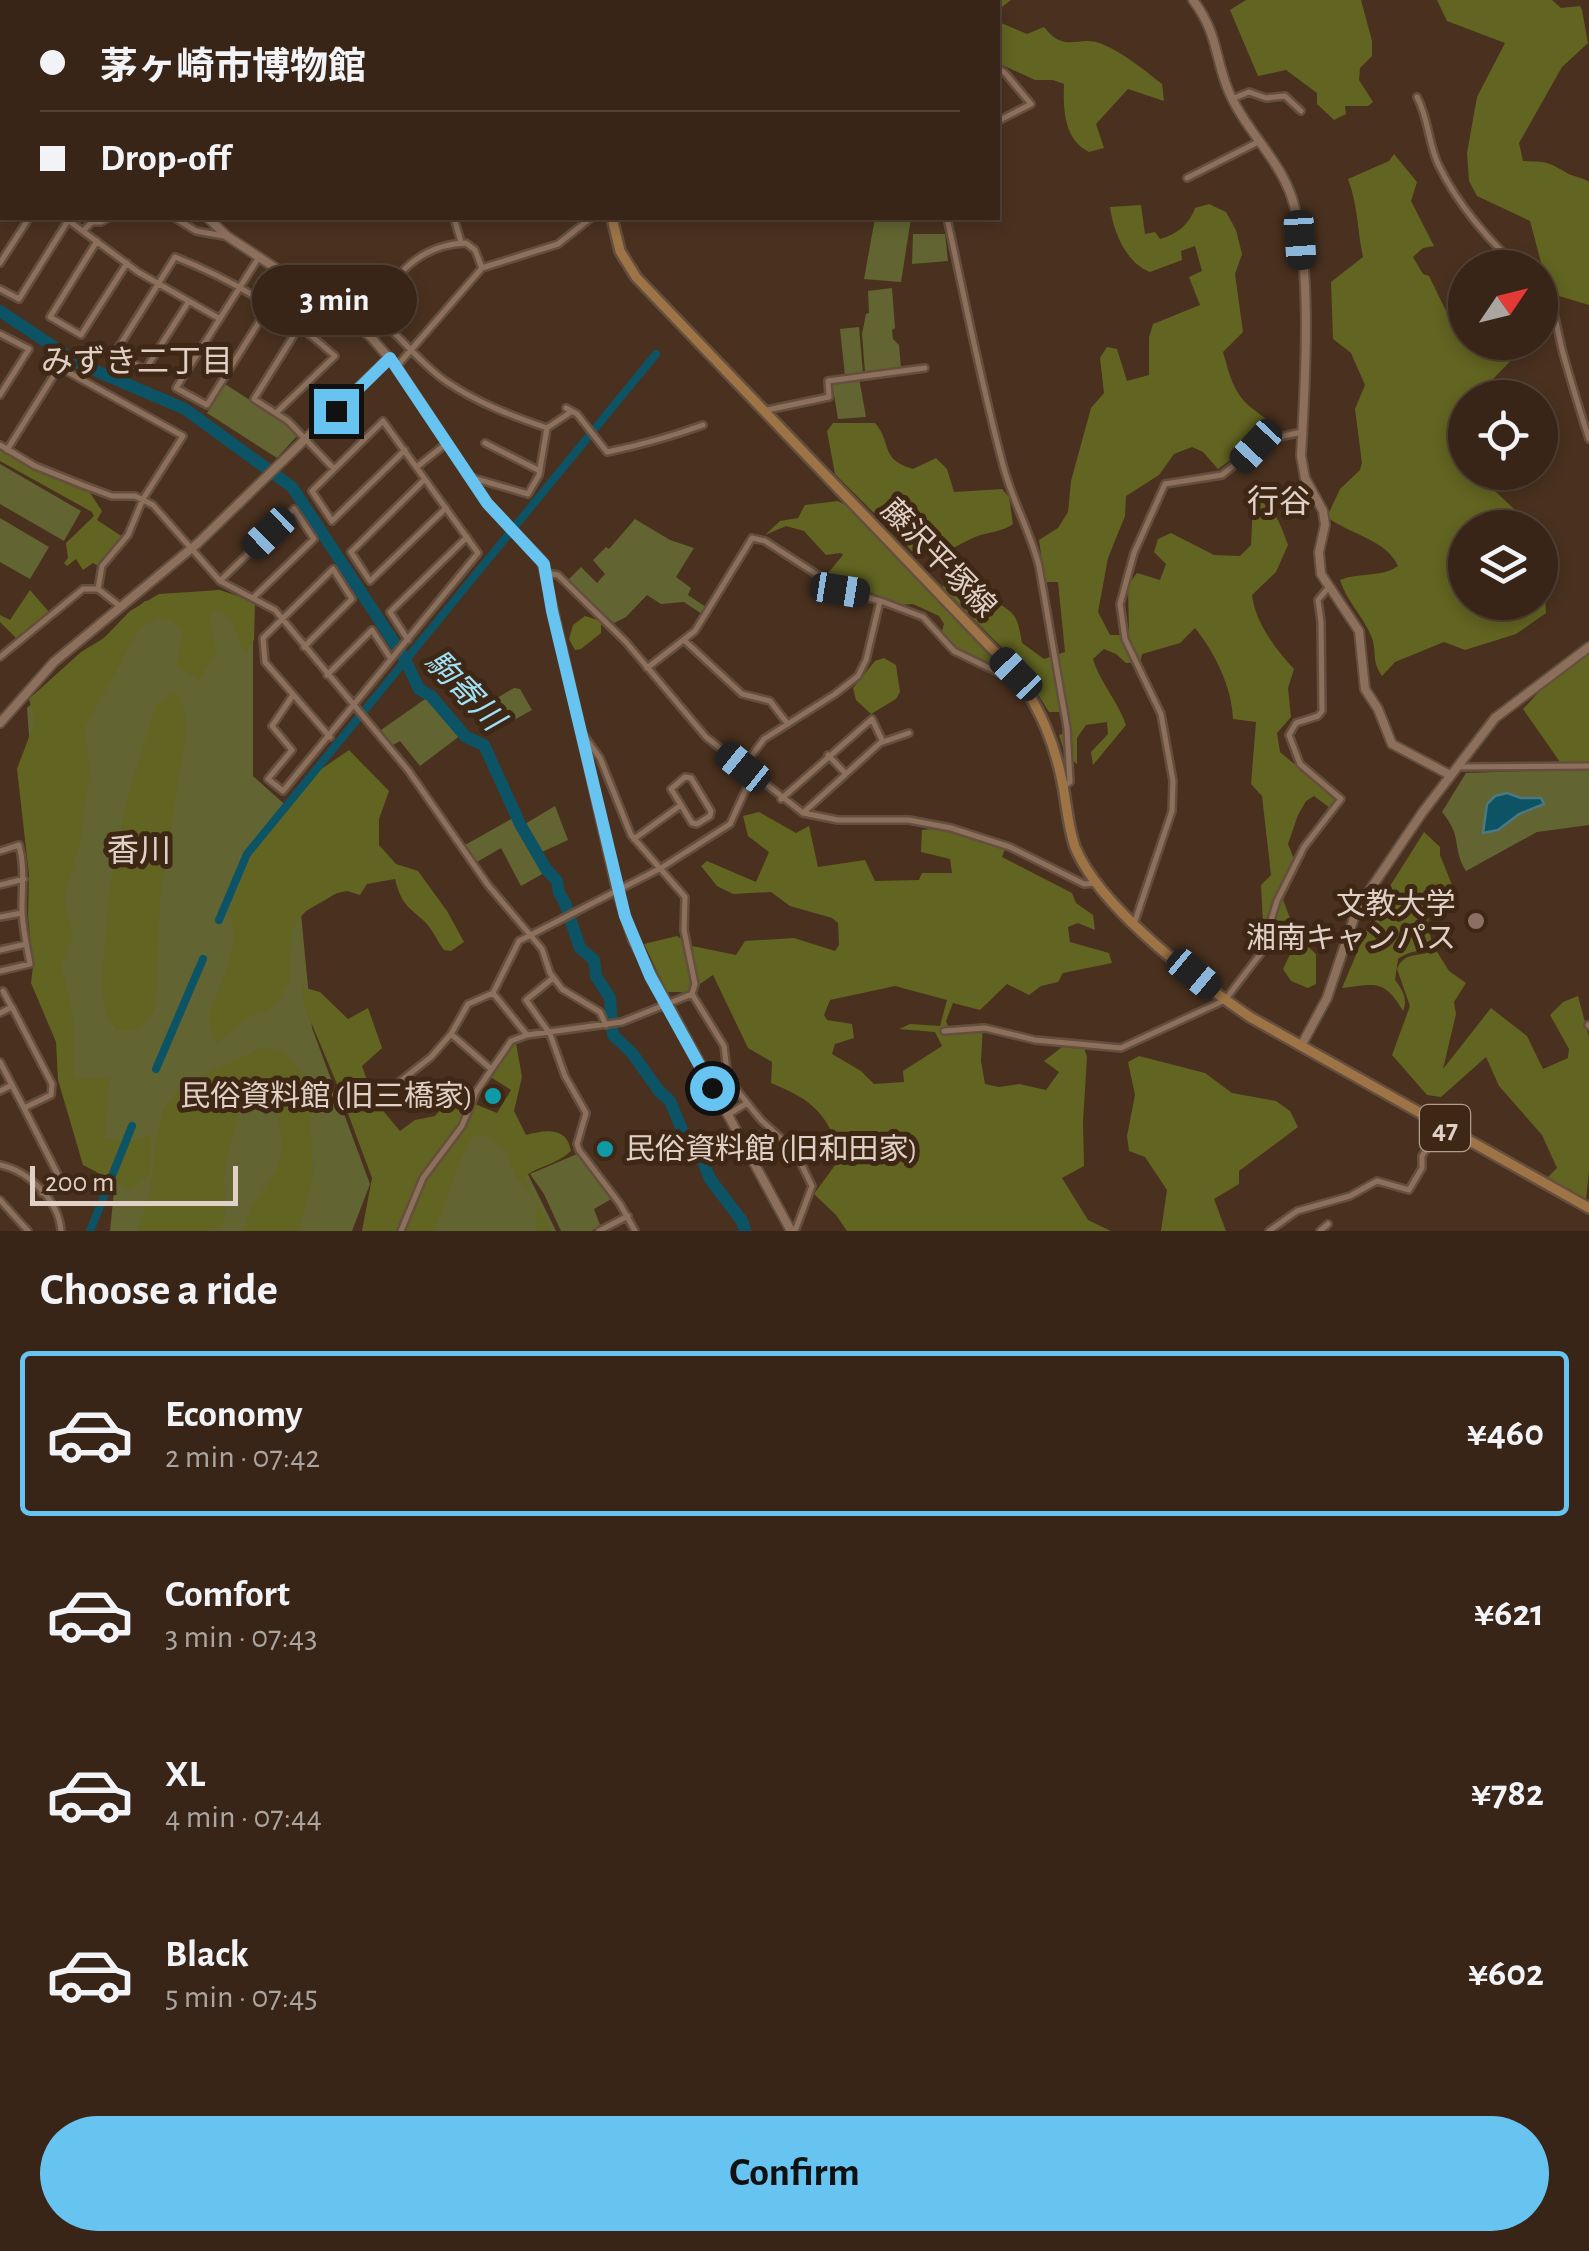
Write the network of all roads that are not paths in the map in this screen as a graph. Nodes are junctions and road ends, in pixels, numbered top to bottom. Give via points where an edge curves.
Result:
1 (1193, 0) edge
2 (1000, 69) edge
3 (1416, 97) dead end
4 (1232, 99) junction
5 (1301, 111) dead end
6 (1000, 119) edge
7 (1260, 141) junction
8 (1187, 178) dead end
9 (27, 220) edge
10 (66, 220) edge
11 (70, 220) edge
12 (100, 220) edge
13 (179, 220) edge
14 (210, 220) edge
15 (455, 220) edge
16 (588, 220) edge
17 (612, 220) edge
18 (947, 220) edge
19 (84, 230) junction
20 (227, 236) junction
21 (97, 241) junction
22 (461, 242) junction
23 (1502, 250) edge
24 (259, 256) junction
25 (0, 263) edge
26 (127, 264) junction
27 (482, 268) junction
28 (159, 284) junction
29 (240, 287) junction
30 (0, 289) edge
31 (318, 296) junction
32 (189, 301) junction
33 (269, 306) junction
34 (374, 315) junction
35 (220, 318) junction
36 (299, 326) junction
37 (0, 334) edge
38 (1558, 335) edge
39 (370, 336) junction
40 (411, 348) junction
41 (393, 362) junction
42 (925, 368) dead end
43 (0, 395) edge
44 (764, 411) junction
45 (276, 413) junction
46 (704, 425) dead end
47 (547, 428) junction
48 (1302, 432) junction
49 (1589, 439) edge
50 (306, 440) junction
51 (447, 443) junction
52 (485, 443) dead end
53 (3, 448) edge
54 (404, 450) junction
55 (417, 467) junction
56 (334, 469) junction
57 (540, 471) junction
58 (470, 477) junction
59 (425, 478) junction
60 (143, 499) junction
61 (446, 508) junction
62 (467, 537) junction
63 (192, 548) junction
64 (546, 573) junction
65 (220, 581) junction
66 (1328, 588) junction
67 (98, 589) junction
68 (253, 598) junction
69 (880, 600) junction
70 (122, 606) junction
71 (282, 619) junction
72 (685, 641) junction
73 (406, 642) junction
74 (304, 647) junction
75 (1589, 647) edge
76 (0, 656) edge
77 (393, 657) junction
78 (647, 668) junction
79 (327, 675) junction
80 (1023, 684) junction
81 (294, 695) junction
82 (353, 707) junction
83 (0, 723) edge
84 (787, 723) junction
85 (580, 731) junction
86 (909, 732) dead end
87 (330, 737) junction
88 (882, 742) junction
89 (828, 755) junction
90 (1589, 766) edge
91 (743, 767) junction
92 (1452, 771) junction
93 (846, 774) junction
94 (752, 775) junction
95 (1063, 787) junction
96 (781, 799) junction
97 (681, 805) junction
98 (803, 813) junction
99 (634, 840) junction
100 (0, 851) edge
101 (660, 868) junction
102 (24, 879) junction
103 (1095, 882) junction
104 (0, 884) edge
105 (617, 891) junction
106 (22, 913) junction
107 (0, 917) edge
108 (1134, 924) junction
109 (529, 935) junction
110 (26, 944) junction
111 (0, 950) edge
112 (0, 970) edge
113 (553, 978) junction
114 (3, 991) dead end
115 (493, 993) junction
116 (692, 994) junction
117 (1225, 1000) junction
118 (666, 1006) junction
119 (12, 1007) junction
120 (0, 1013) edge
121 (609, 1024) junction
122 (944, 1031) dead end
123 (452, 1034) junction
124 (550, 1034) junction
125 (527, 1035) junction
126 (1301, 1046) junction
127 (0, 1062) edge
128 (490, 1068) junction
129 (12, 1085) junction
130 (0, 1091) edge
131 (384, 1094) dead end
132 (747, 1104) junction
133 (24, 1108) junction
134 (726, 1115) junction
135 (1441, 1126) junction
136 (0, 1165) edge
137 (42, 1193) junction
138 (0, 1200) edge
139 (1589, 1208) edge
140 (628, 1216) junction
141 (1328, 1224) dead end
142 (28, 1231) edge
143 (61, 1231) edge
144 (401, 1231) edge
145 (600, 1231) edge
146 (635, 1231) edge
147 (793, 1231) edge
148 (1270, 1231) edge
149 (1320, 1231) edge

1 - 4 street via 1213,35
2 - 6 street via 1030,104
3 - 23 street via 1440,168
4 - 5 street via 1248,92 1285,96
4 - 7 street
7 - 8 street
7 - 48 street via 1289,190 1300,240
9 - 25 street
10 - 30 street via 19,299
11 - 19 street
12 - 19 street
13 - 20 street
14 - 20 street
15 - 22 street
16 - 27 street via 558,244
17 - 44 main road, 藤沢平塚線 / 47 via 636,278
18 - 95 street via 1003,465 1039,566 1067,728 1070,782
19 - 21 street
20 - 24 street
21 - 26 street
21 - 26 street via 50,317 81,335
22 - 27 street via 475,250
22 - 34 street via 396,276
24 - 29 street
24 - 31 street
26 - 28 street
27 - 40 street
28 - 29 street via 176,257
28 - 32 street
28 - 32 street via 115,353 146,370
29 - 33 street
29 - 35 street
31 - 34 street
31 - 39 street
32 - 35 street
33 - 35 street via 207,405 176,388
33 - 36 street
34 - 39 street
34 - 40 street
36 - 45 street via 254,399
36 - 45 street via 335,356
37 - 43 street via 29,349
38 - 49 street
39 - 41 street
40 - 41 street
40 - 47 street via 457,388 498,412
41 - 50 street
41 - 51 street
42 - 44 street via 828,381 829,397
44 - 80 main road, 藤沢平塚線 / 47
45 - 50 street
46 - 47 street via 607,452 568,410
47 - 57 street
48 - 66 street via 1302,468 1323,511 1318,562
48 - 108 street via 1264,440 1222,475 1165,484 1124,580 1124,640 1161,714 1173,781 1172,811
50 - 56 street
50 - 63 street
51 - 55 street
51 - 58 street
52 - 57 street
53 - 60 street via 84,486
53 - 60 street via 60,367 183,436
54 - 55 street
54 - 56 street via 384,421
54 - 56 street via 332,521 312,491
55 - 59 street
57 - 58 street via 528,494
58 - 64 street
59 - 61 street
59 - 61 street via 351,552 370,581
60 - 63 street
60 - 67 street via 128,535 102,566
61 - 62 street
62 - 73 street via 478,553
62 - 73 street via 390,612
63 - 65 street
63 - 70 street
64 - 78 street via 558,575
64 - 85 street
65 - 68 street
65 - 68 street via 294,509 314,539
66 - 92 street via 1359,631 1365,689 1392,744
66 - 117 street via 1318,600 1322,711 1296,723 1289,735 1300,764 1341,799 1308,840 1277,901 1261,953
67 - 70 street
67 - 76 street via 80,590
68 - 71 street
69 - 72 street via 840,590 752,538
69 - 80 street via 922,617 954,651
69 - 84 street via 858,676
70 - 83 street via 54,662
71 - 74 street
71 - 74 street via 333,569 352,600
71 - 81 street via 262,638 265,662
72 - 78 street
72 - 84 street via 724,680 770,702
73 - 77 street
74 - 79 street
75 - 92 street via 1495,718
77 - 79 street via 372,630
77 - 82 street
78 - 91 street via 706,737
79 - 82 street
80 - 95 main road, 藤沢平塚線 / 47 via 1052,739
81 - 87 street
81 - 87 street via 272,726 292,750 268,780 283,792
82 - 87 street
82 - 109 street via 387,742
84 - 91 street
85 - 99 street via 600,758
85 - 105 street
86 - 88 street
88 - 89 street via 872,719
88 - 93 street
89 - 93 street
89 - 96 street
90 - 92 street
91 - 94 street
92 - 126 street via 1357,909
93 - 98 street
94 - 96 street
94 - 101 street via 730,824
95 - 103 main road, 藤沢平塚線 / 47 via 1069,829
96 - 98 street
97 - 97 street via 697,824 712,812 690,778 672,790
97 - 99 street
98 - 103 street via 951,828 1010,847 1084,884
99 - 101 street
100 - 102 street via 19,845
101 - 105 street
101 - 116 street via 686,898
102 - 104 street
102 - 106 street
103 - 108 main road, 藤沢平塚線 / 47
105 - 109 street
105 - 118 street
106 - 107 street
106 - 110 street
108 - 117 main road, 藤沢平塚線 / 47
109 - 113 street
109 - 115 street
110 - 111 street
110 - 112 street via 30,964
113 - 121 street
113 - 124 street via 526,1000
114 - 119 street
115 - 123 street via 468,1004
115 - 125 street
116 - 118 street
116 - 132 street via 724,1046 728,1079
117 - 122 street via 1121,1048 985,1028
117 - 126 main road, 藤沢平塚線 / 47
118 - 121 street
118 - 134 street
119 - 120 street
119 - 133 street via 52,1084 51,1095
121 - 124 street
123 - 128 street
123 - 131 street
124 - 125 street
124 - 140 street via 586,1113 579,1150
125 - 128 street via 511,1041
126 - 135 main road, 藤沢平塚線 / 47
127 - 129 street
128 - 144 street via 462,1126 423,1178
129 - 130 street
129 - 133 street
132 - 134 street
132 - 147 street via 794,1151 812,1186
133 - 137 street via 59,1177
134 - 147 street
135 - 139 main road, 藤沢平塚線 / 47
135 - 148 street via 1409,1190 1376,1181 1350,1196 1297,1210
136 - 137 street via 21,1172
137 - 143 street
138 - 142 street
140 - 145 street
140 - 146 street
141 - 149 street

